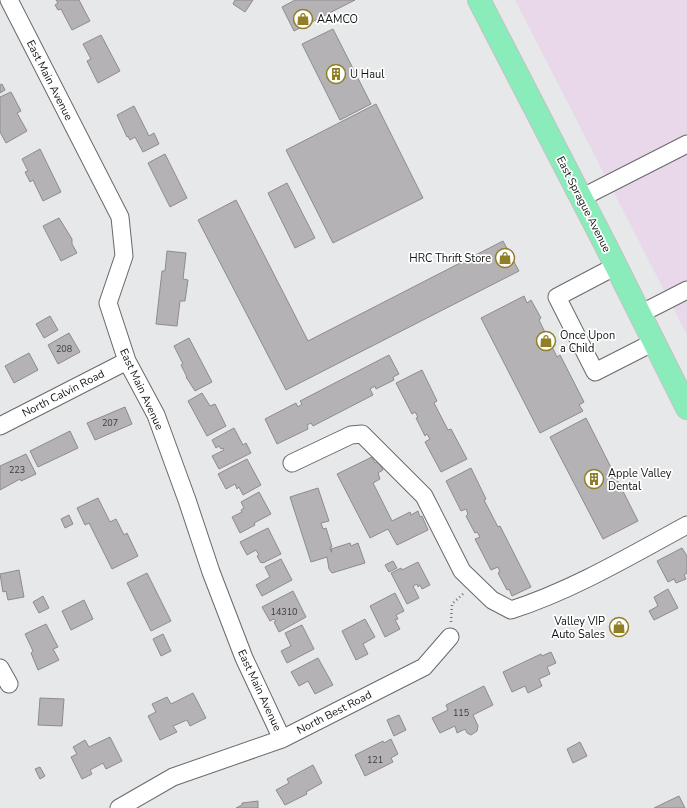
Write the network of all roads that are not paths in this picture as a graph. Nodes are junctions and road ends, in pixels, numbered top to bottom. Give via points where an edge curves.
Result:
1 (9, 0) edge
2 (479, 0) edge
3 (687, 144) edge
4 (581, 198) junction
5 (616, 266) junction
6 (687, 290) edge
7 (640, 314) junction
8 (654, 342) junction
9 (127, 360) junction
10 (687, 408) edge
11 (0, 426) edge
12 (292, 463) dead end
13 (687, 526) edge
14 (450, 637) road end
15 (0, 668) edge
16 (9, 684) dead end
17 (282, 739) junction
18 (118, 808) edge

1 - 9 street, East Main Avenue via 120,217 124,256 108,303
2 - 4 main road, East Sprague Avenue
3 - 4 street
4 - 5 main road, East Sprague Avenue
5 - 7 main road, East Sprague Avenue
5 - 8 street via 557,297 595,372
6 - 7 street
7 - 8 main road, East Sprague Avenue
8 - 10 main road, East Sprague Avenue
9 - 11 street, North Calvin Road
9 - 17 street, East Main Avenue via 156,415 244,658
12 - 13 street via 351,435 362,434 424,496 462,571 492,600 511,610 535,602 601,571
14 - 17 street, North Best Road via 424,667
15 - 16 street
17 - 18 street, North Best Road via 173,777

